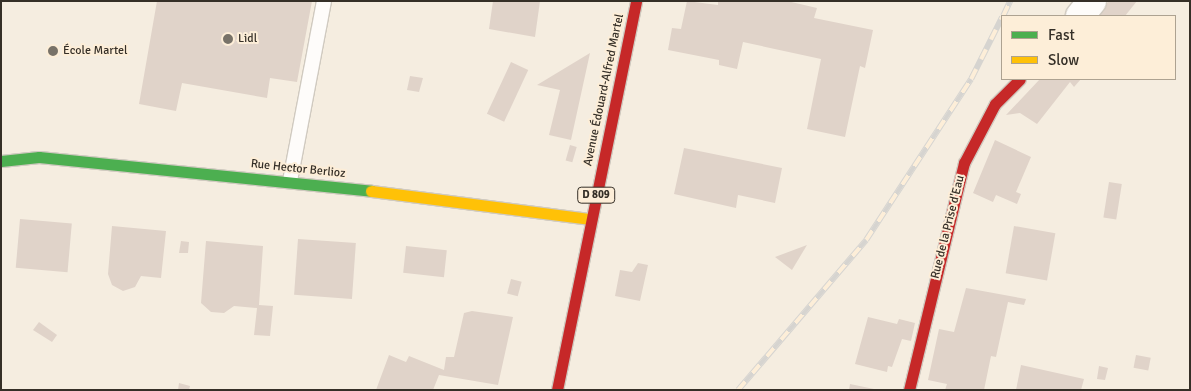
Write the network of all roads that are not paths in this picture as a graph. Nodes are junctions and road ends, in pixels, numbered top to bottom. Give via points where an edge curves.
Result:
1 (324, 1) edge
2 (636, 1) edge
3 (1092, 1) edge
4 (1081, 15) edge
5 (1019, 80) edge
6 (1, 161) edge
7 (290, 181) junction
8 (591, 219) junction
9 (557, 390) edge
10 (909, 390) edge

1 - 7 lane
2 - 8 street, Avenue Édouard-Alfred Martel / D 809
3 - 4 street
5 - 10 street, Rue de la Prise d'Eau via 994,104 964,163
6 - 7 street, Rue Hector Berlioz via 39,157
7 - 8 street, Rue Hector Berlioz
8 - 9 street, Avenue Édouard-Alfred Martel / D 809

